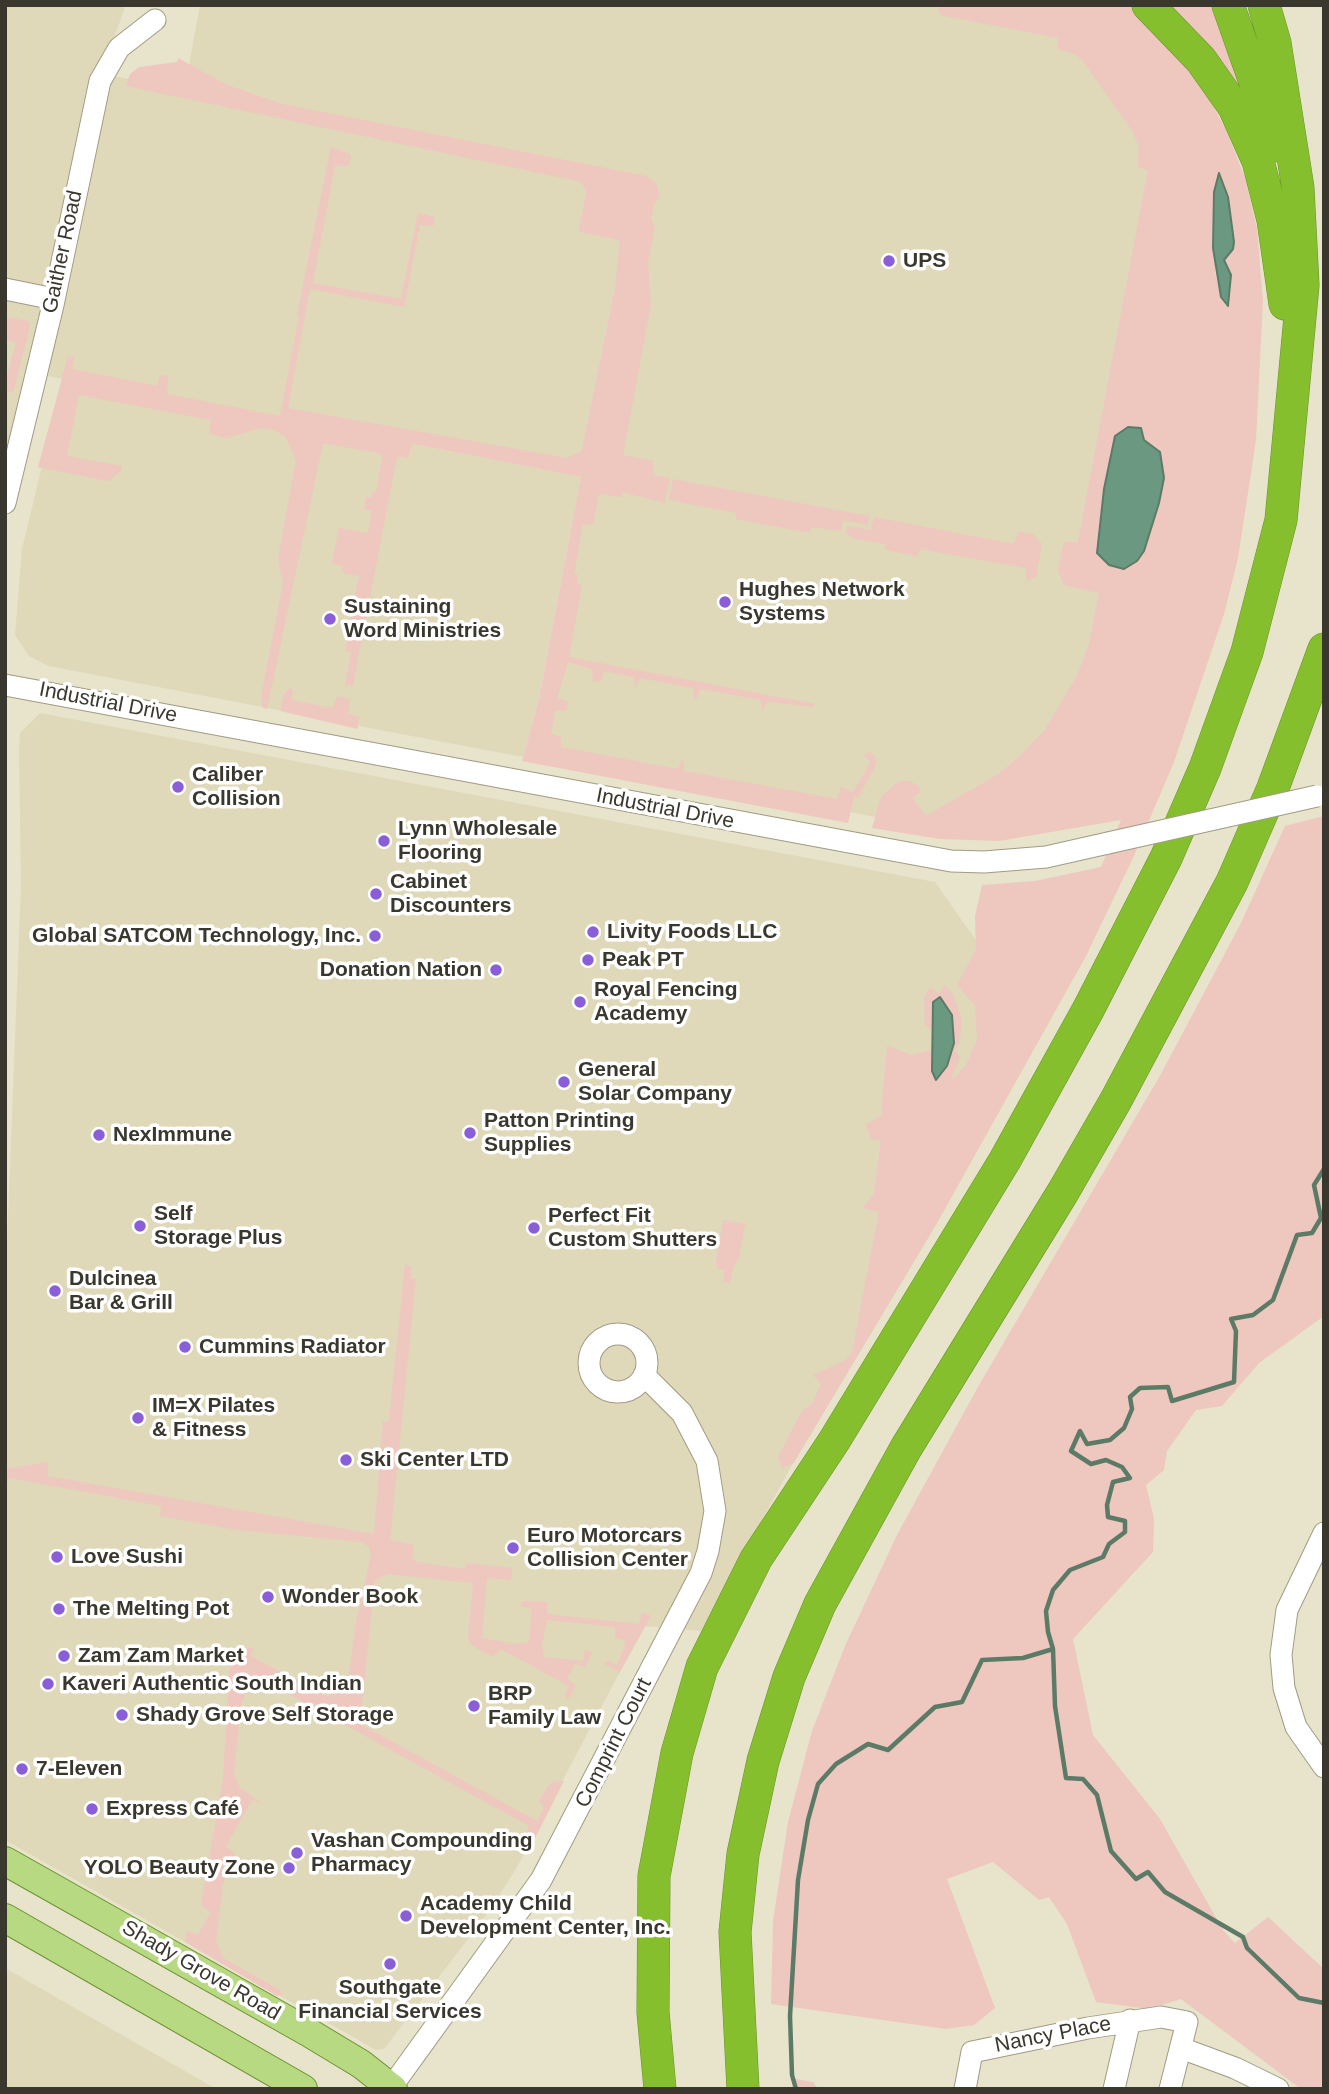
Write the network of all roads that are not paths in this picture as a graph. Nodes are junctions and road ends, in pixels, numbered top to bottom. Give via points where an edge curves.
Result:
1 (1148, 5) edge
2 (1228, 5) edge
3 (1264, 5) edge
4 (155, 20) dead end
5 (5, 289) edge
6 (54, 299) junction
7 (1296, 376) junction
8 (5, 503) edge
9 (1324, 649) edge
10 (5, 685) edge
11 (1320, 795) edge
12 (644, 1376) dead end
13 (834, 1441) junction
14 (1324, 1533) edge
15 (1324, 1767) edge
16 (5, 1861) edge
17 (5, 1918) edge
18 (1130, 2020) junction
19 (1181, 2048) junction
20 (392, 2088) edge
21 (303, 2089) edge
22 (660, 2089) edge
23 (675, 2089) edge
24 (743, 2089) edge
25 (965, 2089) edge
26 (1114, 2089) edge
27 (1170, 2089) edge
28 (1278, 2089) edge

1 - 7 highway via 1201,60 1234,107 1258,161 1273,220
2 - 7 highway via 1266,113 1284,194
3 - 7 highway via 1275,43 1298,188 1303,285
4 - 6 street, Gaither Road via 119,48 100,81
5 - 6 street
6 - 8 street, Gaither Road
7 - 13 highway via 1281,520 1264,592 1205,768 1166,858 1005,1160
9 - 24 highway via 1273,788 1226,894 1077,1169 900,1459 820,1604 789,1677 763,1760 743,1854 735,1932
10 - 11 street, Industrial Drive, bridge via 939,859 1013,861
12 - 20 street, Comprint Court via 682,1413 707,1461 715,1511 701,1573 541,1880
13 - 22 highway via 756,1559 702,1667 677,1753 654,1876 653,2012
13 - 23 highway via 726,1654 698,1744 677,1843 668,1930
14 - 15 street via 1287,1610 1281,1655 1284,1688 1296,1727
16 - 20 main road, Shady Grove Road via 307,2032
17 - 21 main road
18 - 19 street, Nancy Place via 1161,2017 1187,2022
18 - 25 street, Nancy Place via 972,2052
18 - 26 street, Nancy Place
19 - 27 street, Nancy Place
19 - 28 street

